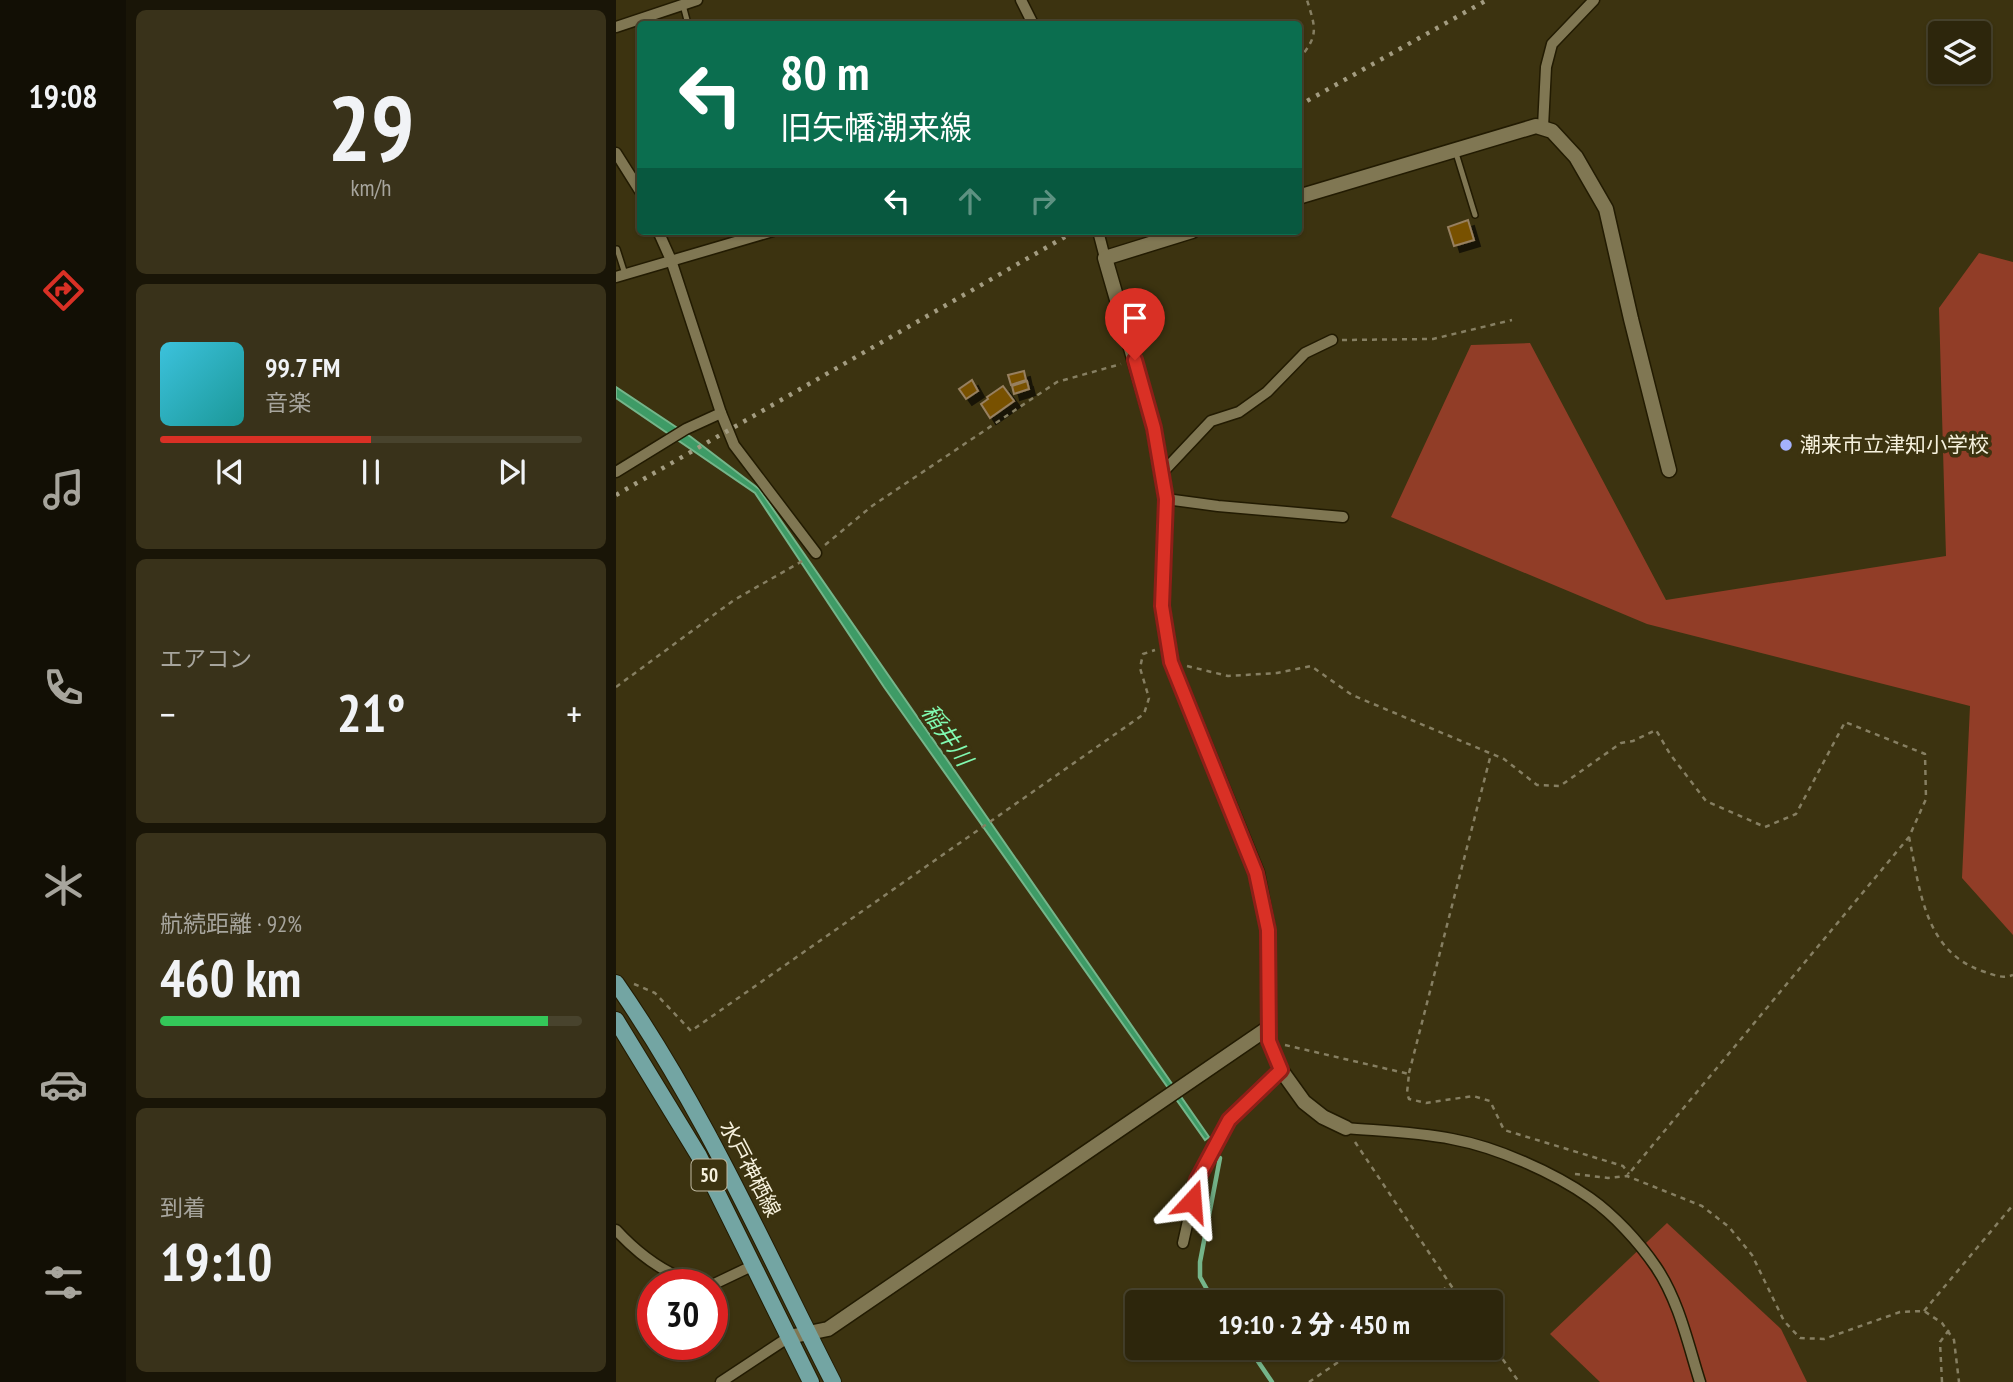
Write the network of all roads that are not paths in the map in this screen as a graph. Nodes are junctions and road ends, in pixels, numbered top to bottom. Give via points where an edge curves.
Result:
1 (697, 0) edge
2 (1021, 0) edge
3 (1594, 0) edge
4 (664, 5) edge
5 (682, 5) junction
6 (687, 21) edge
7 (1032, 21) edge
8 (616, 27) edge
9 (1544, 128) junction
10 (1455, 150) junction
11 (616, 153) edge
12 (637, 185) edge
13 (1302, 196) edge
14 (1475, 215) dead end
15 (660, 235) edge
16 (759, 235) edge
17 (1099, 235) edge
18 (1179, 235) edge
19 (617, 249) edge
20 (1105, 258) junction
21 (671, 260) junction
22 (620, 276) edge
23 (1332, 340) road end
24 (721, 413) junction
25 (1669, 470) dead end
26 (616, 471) edge
27 (1162, 473) junction
28 (1166, 499) junction
29 (1343, 517) dead end
30 (813, 555) road end
31 (619, 987) edge
32 (616, 1020) edge
33 (1268, 1034) junction
34 (1281, 1070) junction
35 (1346, 1128) joint
36 (616, 1230) edge
37 (1183, 1243) dead end
38 (754, 1265) junction
39 (662, 1269) edge
40 (728, 1277) edge
41 (809, 1335) junction
42 (789, 1337) junction
43 (722, 1382) edge
44 (811, 1382) edge
45 (833, 1382) edge
46 (1700, 1382) edge

1 - 5 street
2 - 7 street
3 - 9 street via 1552,44 1546,67
4 - 5 street
4 - 8 street
5 - 6 lane
9 - 10 street
9 - 25 street via 1576,157 1606,209
10 - 13 street
10 - 14 lane
11 - 12 street
15 - 21 street
16 - 21 street
17 - 20 street
18 - 20 street
19 - 22 lane
20 - 27 street via 1154,428
21 - 22 street
21 - 24 street
23 - 27 street via 1305,353 1286,376 1239,412 1211,422
24 - 26 street
24 - 30 street via 734,445
27 - 28 street
28 - 29 street
28 - 33 street via 1162,606 1171,662 1256,873 1268,930
31 - 41 main road, 水戸神栖線 / 50 via 713,1144
32 - 38 main road, 水戸神栖線 / 50 via 699,1156
33 - 34 street
33 - 41 street via 1174,1091 828,1329
34 - 35 street via 1304,1102
34 - 37 street via 1229,1120 1197,1180
35 - 46 street via 1454,1139 1488,1148 1590,1198 1657,1268 1673,1300
36 - 39 street
38 - 40 street
38 - 42 main road, 水戸神栖線 / 50
41 - 42 street
41 - 45 main road, 水戸神栖線 / 50
42 - 43 street
42 - 44 main road, 水戸神栖線 / 50

